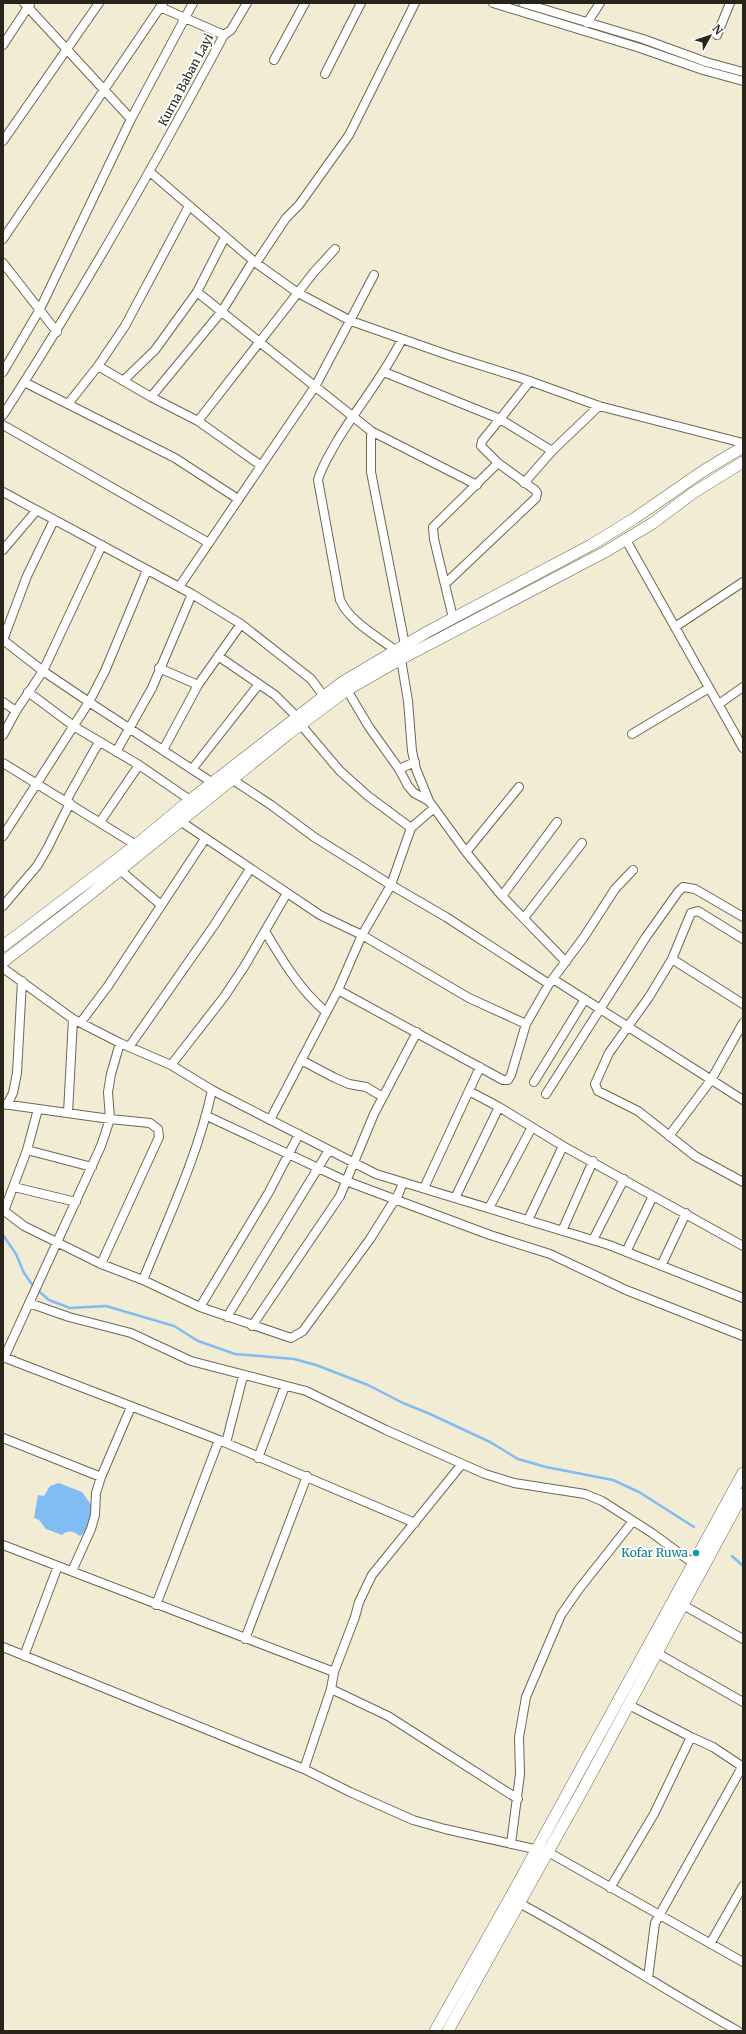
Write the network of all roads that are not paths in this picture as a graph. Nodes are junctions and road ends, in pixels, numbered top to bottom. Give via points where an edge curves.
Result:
1 (99, 3) edge
2 (193, 3) edge
3 (247, 3) edge
4 (305, 3) edge
5 (361, 3) edge
6 (415, 3) edge
7 (493, 3) edge
8 (526, 3) edge
9 (600, 3) edge
10 (730, 3) edge
11 (28, 4) edge
12 (162, 5) edge
13 (185, 17) junction
14 (587, 24) junction
15 (224, 35) junction
16 (716, 35) dead end
17 (3, 44) edge
18 (68, 49) junction
19 (274, 60) dead end
20 (743, 72) edge
21 (324, 74) dead end
22 (743, 81) edge
23 (104, 89) junction
24 (131, 119) junction
25 (3, 141) edge
26 (150, 172) junction
27 (189, 206) junction
28 (225, 237) junction
29 (3, 239) edge
30 (336, 249) dead end
31 (255, 262) junction
32 (3, 263) edge
33 (374, 275) dead end
34 (197, 292) junction
35 (298, 294) junction
36 (40, 309) junction
37 (222, 312) junction
38 (350, 321) junction
39 (57, 332) junction
40 (402, 339) junction
41 (259, 341) junction
42 (98, 366) junction
43 (3, 372) edge
44 (384, 372) junction
45 (123, 381) junction
46 (530, 381) junction
47 (24, 382) junction
48 (316, 386) junction
49 (151, 397) junction
50 (68, 404) junction
51 (599, 406) junction
52 (3, 415) edge
53 (352, 416) junction
54 (500, 419) junction
55 (198, 421) junction
56 (3, 425) edge
57 (371, 431) junction
58 (743, 443) edge
59 (743, 447) edge
60 (552, 451) junction
61 (743, 462) edge
62 (498, 463) junction
63 (260, 465) junction
64 (524, 483) junction
65 (477, 485) junction
66 (3, 492) edge
67 (238, 499) junction
68 (36, 511) junction
69 (54, 520) junction
70 (626, 540) junction
71 (209, 542) junction
72 (102, 545) junction
73 (3, 550) edge
74 (147, 570) junction
75 (743, 582) edge
76 (445, 584) junction
77 (179, 588) junction
78 (192, 594) junction
79 (453, 618) junction
80 (241, 624) junction
81 (675, 626) junction
82 (3, 640) edge
83 (400, 651) junction
84 (218, 656) junction
85 (159, 668) junction
86 (43, 671) junction
87 (259, 684) junction
88 (198, 685) junction
89 (743, 687) edge
90 (709, 688) junction
91 (347, 690) junction
92 (28, 692) junction
93 (324, 695) junction
94 (3, 702) edge
95 (89, 702) junction
96 (719, 704) junction
97 (16, 711) junction
98 (299, 721) junction
99 (75, 727) junction
100 (131, 728) junction
101 (632, 734) dead end
102 (3, 735) edge
103 (99, 742) junction
104 (743, 748) edge
105 (163, 750) junction
106 (116, 752) junction
107 (415, 762) junction
108 (3, 763) edge
109 (139, 765) junction
110 (193, 768) junction
111 (399, 769) junction
112 (233, 780) junction
113 (37, 783) junction
114 (213, 783) junction
115 (519, 787) dead end
116 (190, 800) junction
117 (429, 800) junction
118 (68, 802) junction
119 (434, 808) junction
120 (180, 821) junction
121 (100, 822) junction
122 (557, 822) dead end
123 (411, 828) junction
124 (3, 836) edge
125 (205, 839) junction
126 (582, 843) dead end
127 (136, 845) junction
128 (466, 852) junction
129 (250, 869) junction
130 (120, 870) junction
131 (633, 870) dead end
132 (391, 885) junction
133 (287, 893) junction
134 (502, 896) junction
135 (161, 905) junction
136 (3, 906) edge
137 (743, 917) edge
138 (524, 918) junction
139 (265, 931) junction
140 (362, 935) junction
141 (743, 939) edge
142 (3, 946) edge
143 (672, 960) junction
144 (3, 962) edge
145 (566, 962) junction
146 (3, 968) edge
147 (22, 981) junction
148 (551, 982) junction
149 (338, 990) junction
150 (584, 999) junction
151 (743, 1004) edge
152 (600, 1008) junction
153 (326, 1012) junction
154 (77, 1020) junction
155 (743, 1023) edge
156 (526, 1024) junction
157 (629, 1026) junction
158 (417, 1032) junction
159 (120, 1043) junction
160 (129, 1047) junction
161 (301, 1060) junction
162 (171, 1065) junction
163 (480, 1067) junction
164 (711, 1080) junction
165 (534, 1082) dead end
166 (212, 1090) junction
167 (469, 1091) junction
168 (546, 1094) dead end
169 (383, 1097) junction
170 (743, 1100) edge
171 (5, 1104) edge
172 (499, 1107) junction
173 (38, 1109) junction
174 (68, 1113) junction
175 (207, 1116) junction
176 (110, 1119) junction
177 (270, 1120) junction
178 (532, 1127) junction
179 (299, 1134) junction
180 (669, 1136) junction
181 (563, 1146) junction
182 (27, 1150) junction
183 (329, 1150) junction
184 (289, 1153) junction
185 (593, 1161) junction
186 (353, 1162) junction
187 (92, 1167) junction
188 (318, 1168) junction
189 (624, 1179) junction
190 (346, 1181) junction
191 (403, 1182) junction
192 (743, 1182) edge
193 (14, 1187) junction
194 (424, 1188) junction
195 (653, 1196) junction
196 (455, 1198) junction
197 (394, 1200) junction
198 (76, 1202) junction
199 (489, 1208) junction
200 (3, 1210) edge
201 (686, 1213) junction
202 (528, 1220) junction
203 (562, 1231) junction
204 (592, 1240) junction
205 (56, 1243) junction
206 (743, 1246) edge
207 (626, 1252) junction
208 (101, 1264) junction
209 (661, 1266) junction
210 (143, 1280) junction
211 (743, 1298) edge
212 (29, 1303) junction
213 (200, 1307) junction
214 (227, 1317) junction
215 (252, 1326) junction
216 (743, 1336) edge
217 (3, 1358) edge
218 (243, 1376) junction
219 (285, 1386) junction
220 (131, 1407) junction
221 (3, 1438) edge
222 (222, 1442) junction
223 (258, 1458) junction
224 (462, 1464) junction
225 (743, 1473) edge
226 (307, 1476) junction
227 (102, 1477) junction
228 (743, 1494) edge
229 (633, 1521) junction
230 (415, 1523) junction
231 (3, 1545) edge
232 (694, 1564) junction
233 (58, 1566) junction
234 (72, 1571) junction
235 (156, 1605) junction
236 (683, 1605) junction
237 (245, 1639) junction
238 (743, 1639) edge
239 (3, 1647) edge
240 (657, 1653) junction
241 (24, 1656) junction
242 (334, 1672) junction
243 (331, 1689) junction
244 (743, 1702) edge
245 (629, 1705) junction
246 (691, 1737) junction
247 (742, 1767) edge
248 (304, 1769) junction
249 (518, 1799) junction
250 (512, 1844) junction
251 (536, 1850) junction
252 (548, 1852) junction
253 (743, 1886) edge
254 (610, 1888) junction
255 (519, 1903) junction
256 (659, 1915) junction
257 (710, 1944) junction
258 (743, 1962) edge
259 (648, 1978) junction
260 (435, 2031) edge
261 (448, 2031) edge
262 (738, 2031) edge

1 - 18 street
2 - 13 street
3 - 15 street, Kurna Baban Layi via 232,30
4 - 19 street
5 - 21 street
6 - 31 street via 349,135
7 - 22 street
8 - 14 street
9 - 14 street
10 - 16 street
11 - 17 street
11 - 18 street
12 - 13 street
12 - 23 street
13 - 15 street
13 - 24 street
14 - 20 street via 643,39 706,62
15 - 26 street, Kurna Baban Layi
18 - 23 street
18 - 25 street
23 - 24 street
23 - 29 street
24 - 36 street
26 - 27 street
26 - 39 street, Kurna Baban Layi
27 - 28 street
27 - 42 street via 125,326
28 - 31 street
28 - 34 street
30 - 35 street
31 - 35 street
31 - 37 street
32 - 36 street
33 - 38 street
34 - 37 street
34 - 45 street via 155,350
35 - 38 street
35 - 41 street
36 - 39 street
36 - 43 street
37 - 41 street
37 - 49 street
38 - 40 street
38 - 48 street
39 - 47 street, Kurna Baban Layi
40 - 44 street
40 - 46 street
41 - 48 street
41 - 55 street
42 - 45 street
42 - 50 street
44 - 53 street
44 - 54 street
45 - 49 street
46 - 51 street
46 - 54 street
47 - 50 street
47 - 52 street, Kurna Baban Layi
48 - 53 street
48 - 63 street
49 - 55 street
50 - 67 street via 175,458
51 - 58 street
51 - 60 street
53 - 57 street
53 - 83 street via 321,468 318,480 338,593 348,613
54 - 60 street
54 - 62 street via 481,444
55 - 63 street
56 - 71 street
57 - 65 street
57 - 83 street via 371,472
59 - 79 main road via 592,544
60 - 64 street
61 - 70 main road
62 - 64 street
62 - 65 street
63 - 67 street
64 - 76 street via 537,493 536,498
65 - 76 street via 433,527
66 - 68 street
67 - 71 street
68 - 69 street
68 - 73 street
69 - 72 street
69 - 82 street via 27,576
70 - 81 street
70 - 83 main road via 574,569
71 - 77 street
72 - 74 street
72 - 86 street
74 - 77 street
74 - 95 street
75 - 81 street
76 - 79 street
77 - 78 street
78 - 80 street
78 - 85 street
79 - 83 main road
80 - 84 street
80 - 93 street via 311,679
81 - 90 street
82 - 86 street
83 - 91 main road
83 - 93 main road
83 - 107 street
84 - 87 street
84 - 88 street
85 - 88 street
85 - 100 street via 152,688
86 - 92 street
86 - 95 street
87 - 98 street via 275,695
87 - 110 street
88 - 105 street
89 - 96 street
90 - 96 street
90 - 101 street
91 - 98 main road
91 - 111 street
92 - 97 street
92 - 99 street
93 - 98 main road
94 - 97 street
95 - 99 street
95 - 100 street
96 - 104 street
97 - 102 street
98 - 112 main road
98 - 114 main road
98 - 123 street via 340,771
99 - 103 street
99 - 113 street
100 - 105 street
100 - 106 street
103 - 106 street
103 - 118 street
105 - 110 street
106 - 109 street
107 - 111 street
107 - 117 street
108 - 113 street
109 - 116 street
109 - 121 street
110 - 114 street
111 - 117 street via 414,793
112 - 120 main road
112 - 132 street via 314,837
113 - 118 street
113 - 124 street
114 - 116 main road
115 - 128 street
116 - 127 main road
117 - 119 street
118 - 121 street
118 - 136 street via 47,850 37,866
119 - 123 street
119 - 128 street
120 - 125 street
120 - 130 main road
121 - 127 street
122 - 134 street
123 - 132 street
125 - 129 street
125 - 135 street
126 - 138 street
127 - 142 main road
128 - 134 street
129 - 133 street
129 - 160 street
130 - 135 street
130 - 144 main road
131 - 145 street via 615,889
132 - 140 street
132 - 148 street
133 - 139 street
133 - 140 street via 320,915
134 - 138 street
135 - 154 street via 108,986
137 - 152 street via 695,889 683,887 646,937
138 - 145 street
139 - 153 street via 286,966
139 - 162 street via 224,997
140 - 149 street
140 - 156 street via 469,998
141 - 143 street via 694,911 689,916
143 - 151 street
143 - 157 street
145 - 148 street
146 - 147 street
147 - 154 street
147 - 171 street via 17,1073 13,1092
148 - 150 street
148 - 156 street
149 - 153 street
149 - 158 street
150 - 152 street
150 - 165 street
152 - 157 street
152 - 168 street
153 - 161 street
154 - 159 street
154 - 174 street
155 - 164 street
156 - 163 street via 508,1080 503,1080
157 - 164 street
157 - 180 street via 609,1053 595,1088 638,1112
158 - 163 street
158 - 169 street
159 - 160 street
159 - 176 street via 109,1086
160 - 162 street
161 - 169 street via 342,1081 366,1087
161 - 177 street
162 - 166 street
163 - 167 street
164 - 170 street
164 - 180 street
166 - 175 street
166 - 177 street
167 - 172 street
167 - 194 street
169 - 186 street
171 - 173 street
172 - 178 street
172 - 196 street
173 - 174 street
173 - 182 street
174 - 176 street
175 - 184 street
175 - 210 street
176 - 187 street
176 - 208 street via 150,1123 158,1129 159,1137
177 - 179 street
178 - 181 street
178 - 199 street
179 - 183 street
179 - 184 street
180 - 192 street via 695,1156
181 - 185 street
181 - 202 street
182 - 187 street
182 - 193 street
183 - 186 street
183 - 188 street
184 - 188 street
184 - 213 street via 269,1192
185 - 189 street
185 - 203 street
186 - 190 street
186 - 191 street via 376,1174
187 - 198 street
188 - 190 street
188 - 214 street
189 - 195 street
189 - 204 street
190 - 197 street
190 - 215 street via 340,1196
191 - 194 street
191 - 197 street
193 - 198 street
193 - 200 street
194 - 196 street
195 - 201 street
195 - 207 street
196 - 199 street
197 - 215 street via 370,1239 303,1331 291,1338
197 - 216 street via 550,1254 626,1290
198 - 205 street
199 - 202 street
200 - 205 street via 24,1226
201 - 206 street
201 - 209 street
202 - 203 street
203 - 204 street
204 - 207 street
205 - 208 street
205 - 212 street
207 - 209 street
208 - 210 street
209 - 211 street
210 - 213 street
212 - 217 street
212 - 218 street via 57,1314 131,1333 191,1361
213 - 214 street
214 - 215 street
217 - 220 street
218 - 219 street
218 - 222 street
219 - 223 street
219 - 224 street via 318,1396
220 - 222 street
220 - 227 street
221 - 227 street
222 - 223 street
222 - 235 street
223 - 226 street
224 - 229 street via 514,1483 584,1494 602,1501
224 - 230 street
225 - 232 main road
226 - 230 street
226 - 237 street
227 - 234 street via 96,1493 95,1515 91,1529
228 - 236 main road
229 - 232 street
229 - 249 street via 579,1589 562,1615 531,1684 521,1718
230 - 242 street via 372,1576 359,1602
231 - 233 street
232 - 251 main road
233 - 234 street
233 - 241 street
234 - 235 street
235 - 237 street
236 - 238 street
236 - 240 main road
237 - 242 street
239 - 241 street
240 - 244 street
240 - 245 main road
241 - 248 street
242 - 243 street
243 - 248 street
243 - 249 street via 388,1716
245 - 246 street
245 - 252 main road
246 - 247 street via 713,1747
246 - 254 street via 654,1814
247 - 256 street
248 - 250 street via 413,1820
249 - 250 street
250 - 251 street
251 - 252 street
251 - 260 main road
252 - 254 street
252 - 255 main road
253 - 257 street
254 - 256 street
255 - 259 street
255 - 261 main road
256 - 257 street
256 - 259 street via 652,1935
257 - 258 street
259 - 262 street

